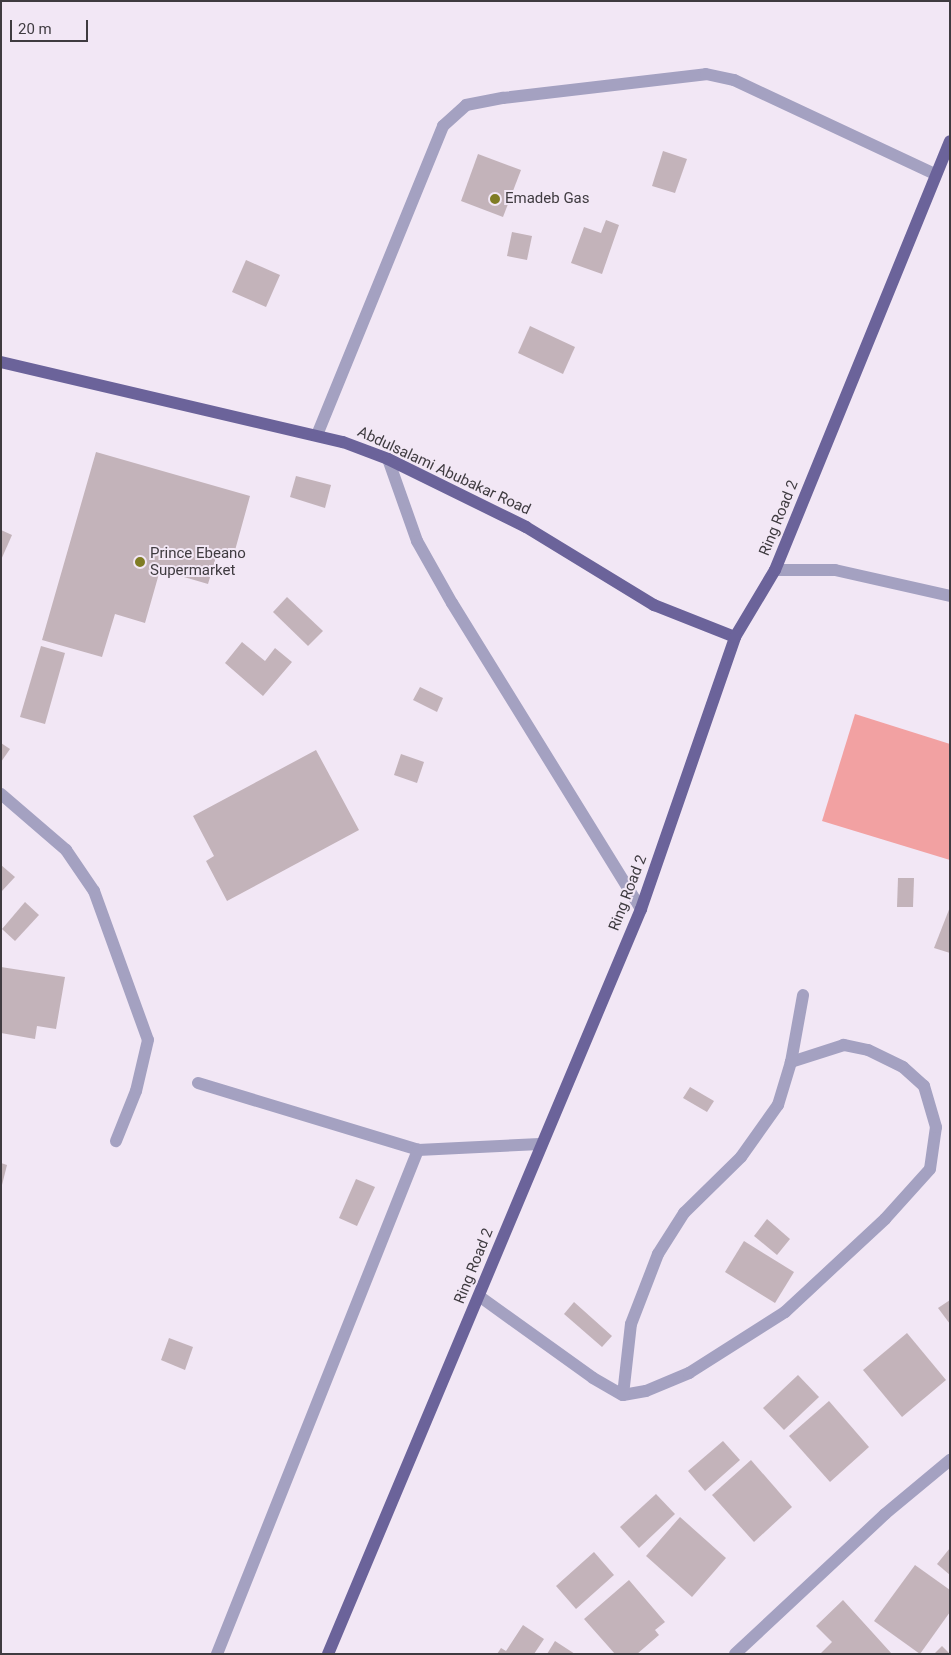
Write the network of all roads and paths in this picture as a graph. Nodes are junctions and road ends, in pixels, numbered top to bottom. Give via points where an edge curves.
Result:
1 (950, 141) edge
2 (935, 174) junction
3 (1, 362) edge
4 (317, 436) junction
5 (388, 459) junction
6 (775, 570) junction
7 (950, 596) edge
8 (735, 637) junction
9 (1, 794) edge
10 (641, 909) junction
11 (803, 995) dead end
12 (791, 1062) junction
13 (198, 1083) dead end
14 (116, 1141) dead end
15 (540, 1144) junction
16 (418, 1150) junction
17 (480, 1296) junction
18 (623, 1395) junction
19 (950, 1460) edge
20 (217, 1654) edge
21 (328, 1654) edge
22 (735, 1654) edge

1 - 2 main road, Ring Road 2
2 - 4 street via 734,80 706,74 504,98 466,106 443,126
2 - 6 main road, Ring Road 2
3 - 4 main road, Abdulsalami Abubakar Road
4 - 5 main road, Abdulsalami Abubakar Road
5 - 8 main road, Abdulsalami Abubakar Road via 526,527 654,605
5 - 10 street via 417,541
6 - 7 street via 835,570
6 - 8 main road, Ring Road 2
8 - 10 main road, Ring Road 2
9 - 14 street via 66,850 94,891 148,1040 136,1091
10 - 15 main road, Ring Road 2
11 - 12 street
12 - 18 street via 778,1105 741,1157 684,1213 658,1254 631,1324
12 - 18 street via 844,1045 868,1050 903,1067 924,1086 936,1127 930,1170 885,1219 785,1312 689,1373 646,1391
13 - 16 street
15 - 16 street
15 - 17 main road, Ring Road 2
16 - 20 street
17 - 18 street via 592,1378
17 - 21 main road, Ring Road 2
19 - 22 street via 884,1514

